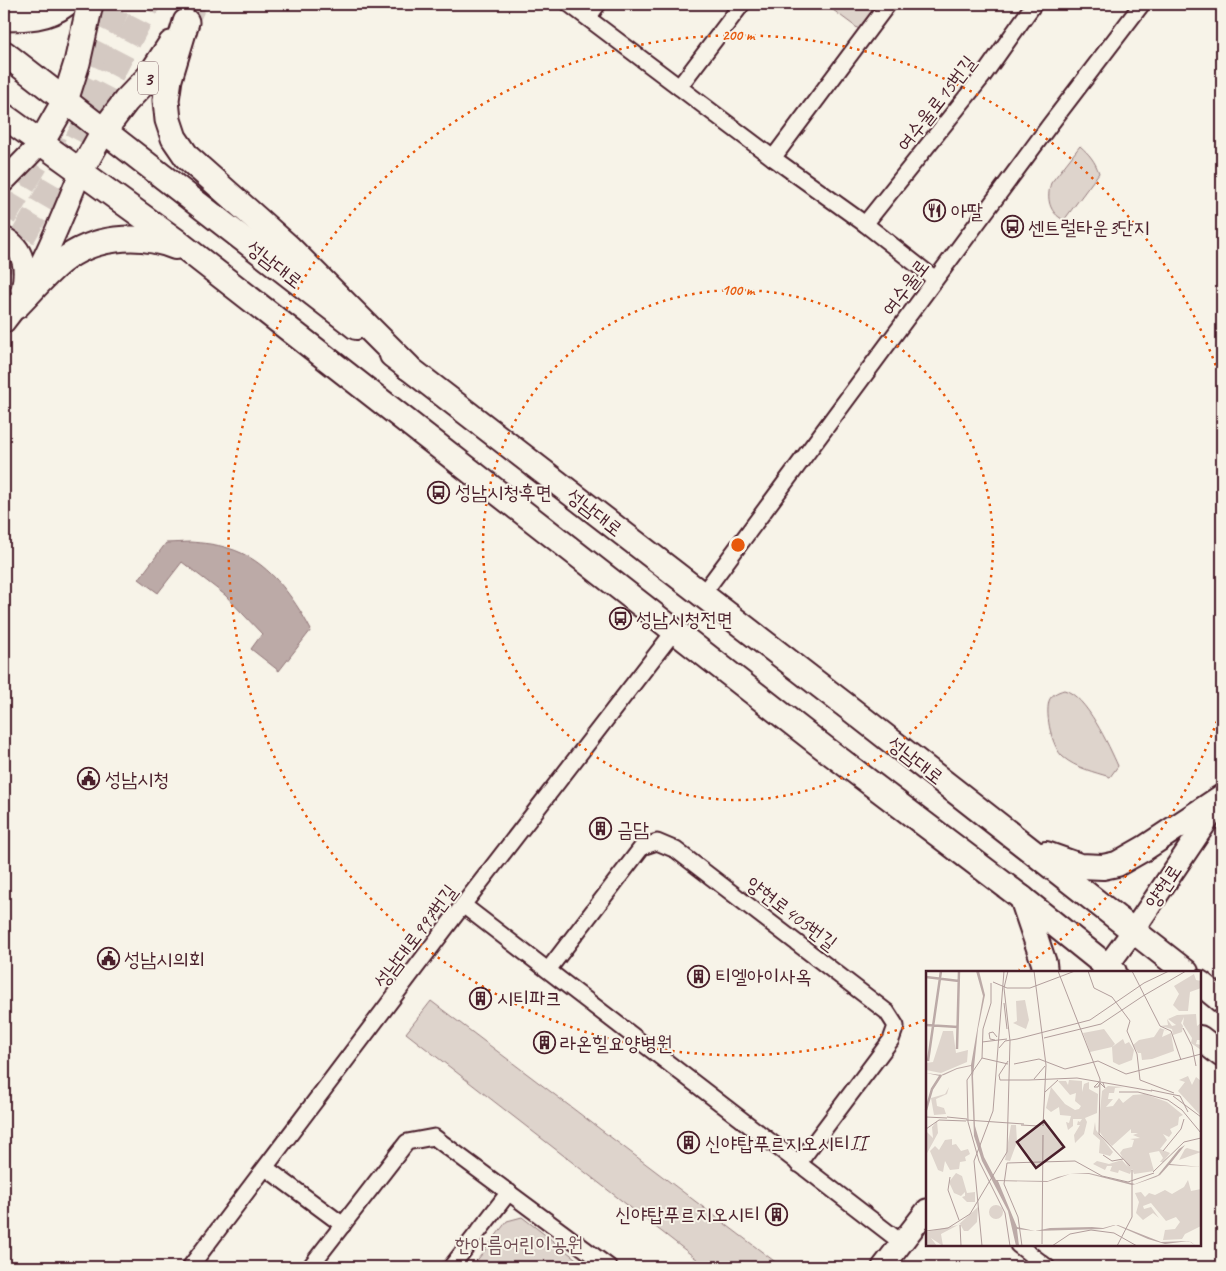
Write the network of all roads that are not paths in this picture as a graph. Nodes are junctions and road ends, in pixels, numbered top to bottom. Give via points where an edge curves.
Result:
1 (65, 4) edge
2 (90, 4) edge
3 (569, 4) edge
4 (598, 4) edge
5 (742, 4) edge
6 (888, 4) edge
7 (1034, 4) edge
8 (1142, 4) edge
9 (4, 18) edge
10 (588, 18) junction
11 (4, 54) edge
12 (679, 87) junction
13 (65, 101) junction
14 (4, 116) edge
15 (104, 130) junction
16 (40, 143) junction
17 (773, 158) junction
18 (81, 171) junction
19 (4, 181) edge
20 (865, 224) junction
21 (4, 238) edge
22 (196, 257) junction
23 (935, 280) junction
24 (10, 314) edge
25 (408, 367) junction
26 (702, 595) junction
27 (675, 630) junction
28 (1222, 798) edge
29 (1026, 846) junction
30 (1022, 898) junction
31 (463, 905) junction
32 (1133, 931) junction
33 (548, 970) junction
34 (1108, 970) edge
35 (1045, 971) edge
36 (1185, 971) edge
37 (1201, 984) edge
38 (1222, 1001) edge
39 (1201, 1039) edge
40 (1222, 1055) edge
41 (798, 1164) junction
42 (266, 1168) junction
43 (509, 1192) junction
44 (926, 1211) edge
45 (343, 1225) junction
46 (902, 1243) junction
47 (1019, 1246) edge
48 (190, 1267) edge
49 (310, 1267) edge
50 (451, 1267) edge
51 (609, 1267) edge
52 (883, 1267) edge
53 (1047, 1267) edge

1 - 9 highway via 49,14
2 - 13 highway
3 - 10 street
4 - 10 street
5 - 12 street
6 - 17 street
7 - 20 street, 여수울로15번길 via 983,76
8 - 23 street, 여수울로
10 - 12 street
11 - 13 main road, 성남대로
12 - 17 street
13 - 15 main road, 성남대로
13 - 16 highway
14 - 16 main road
15 - 18 main road
15 - 25 main road, 성남대로
15 - 25 highway, 3 via 150,76 186,22 166,100 174,138 187,157 288,247
16 - 18 main road
16 - 19 main road
17 - 20 street
18 - 22 main road
18 - 24 main road via 44,255
20 - 23 street
21 - 24 main road via 14,245 24,260 25,278
22 - 24 main road via 146,238 98,243 61,262
22 - 27 main road
23 - 26 street, 여수울로
25 - 26 main road, 성남대로
26 - 29 main road, 성남대로
27 - 30 main road
27 - 31 street, 성남대로997번길
28 - 29 main road via 1117,864 1080,866
28 - 32 main road, 양현로
29 - 32 main road, 성남대로
30 - 34 main road
30 - 35 main road
31 - 33 street
31 - 42 street, 성남대로997번길
32 - 34 main road, 양현로
32 - 36 main road, 성남대로
33 - 41 street
33 - 41 street, 양현로405번길 via 642,847 657,842 676,850 784,932 887,1012 896,1026 891,1040
37 - 38 main road
39 - 40 main road
41 - 46 street
42 - 45 street
42 - 48 street, 성남대로997번길
43 - 45 street via 434,1137 407,1142
43 - 50 street
43 - 51 street
44 - 46 main road
45 - 49 street
46 - 52 main road
47 - 53 street

